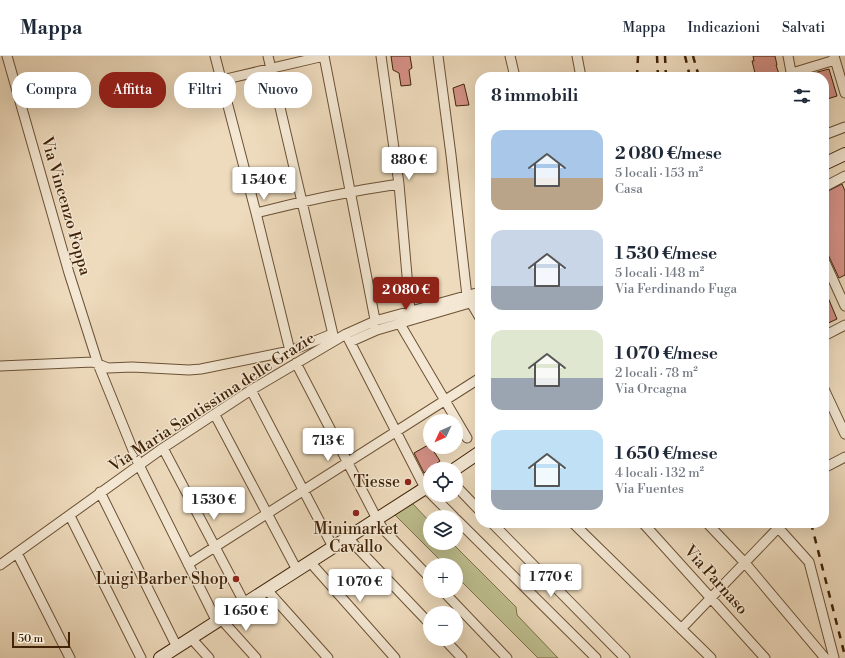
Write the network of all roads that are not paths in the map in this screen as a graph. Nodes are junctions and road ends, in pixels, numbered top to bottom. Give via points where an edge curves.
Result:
1 (8, 56) edge
2 (215, 56) edge
3 (268, 56) edge
4 (324, 56) edge
5 (381, 56) edge
6 (438, 56) edge
7 (510, 56) edge
8 (577, 56) edge
9 (788, 56) edge
10 (835, 58) edge
11 (271, 68) junction
12 (220, 72) edge
13 (514, 72) edge
14 (580, 72) edge
15 (791, 72) edge
16 (800, 72) edge
17 (236, 77) edge
18 (845, 93) edge
19 (229, 108) edge
20 (845, 127) edge
21 (829, 133) edge
22 (845, 154) edge
23 (829, 162) edge
24 (845, 176) edge
25 (399, 184) junction
26 (829, 184) edge
27 (351, 191) junction
28 (302, 201) junction
29 (256, 214) junction
30 (829, 271) edge
31 (475, 296) edge
32 (469, 300) junction
33 (475, 300) edge
34 (845, 306) edge
35 (410, 310) junction
36 (475, 310) edge
37 (375, 321) junction
38 (400, 324) junction
39 (845, 325) edge
40 (377, 330) junction
41 (829, 332) edge
42 (333, 338) junction
43 (348, 338) junction
44 (290, 351) junction
45 (296, 363) junction
46 (98, 364) junction
47 (0, 366) edge
48 (475, 381) edge
49 (250, 390) junction
50 (445, 400) junction
51 (829, 400) edge
52 (215, 415) junction
53 (396, 432) junction
54 (845, 434) edge
55 (467, 438) dead end
56 (163, 448) junction
57 (475, 455) edge
58 (845, 457) edge
59 (348, 463) junction
60 (463, 464) edge
61 (139, 465) junction
62 (829, 465) edge
63 (423, 479) edge
64 (303, 491) junction
65 (100, 492) junction
66 (423, 493) edge
67 (463, 493) edge
68 (440, 502) edge
69 (475, 506) edge
70 (448, 510) edge
71 (268, 514) junction
72 (70, 516) junction
73 (377, 519) junction
74 (463, 526) edge
75 (497, 528) edge
76 (578, 528) edge
77 (648, 528) edge
78 (712, 528) edge
79 (774, 528) edge
80 (778, 528) edge
81 (348, 538) junction
82 (216, 547) junction
83 (333, 547) junction
84 (17, 553) junction
85 (310, 562) junction
86 (744, 563) junction
87 (188, 564) junction
88 (0, 565) edge
89 (297, 570) junction
90 (423, 571) edge
91 (267, 590) junction
92 (450, 598) edge
93 (712, 598) junction
94 (245, 604) junction
95 (423, 617) edge
96 (219, 620) junction
97 (681, 629) junction
98 (191, 638) junction
99 (451, 646) edge
100 (177, 647) junction
101 (70, 658) edge
102 (141, 658) edge
103 (160, 658) edge
104 (209, 658) edge
105 (256, 658) edge
106 (328, 658) edge
107 (395, 658) edge
108 (462, 658) edge
109 (507, 658) edge
110 (596, 658) edge
111 (625, 658) edge
112 (711, 658) edge
113 (766, 658) edge
114 (825, 658) edge
115 (834, 658) edge

1 - 46 street, Via Vincenzo Foppa via 69,273
2 - 12 street
3 - 11 street
4 - 11 street
4 - 27 street
5 - 25 street
6 - 32 street
7 - 13 street
8 - 14 street
9 - 15 street
10 - 16 street
10 - 18 street
11 - 17 street
11 - 28 street
19 - 29 street
20 - 21 street
22 - 23 street
24 - 26 street
25 - 27 street
25 - 35 street
27 - 28 street
27 - 37 street
28 - 29 street
28 - 42 street
29 - 44 street
30 - 34 street
31 - 32 street, Via Maria Santissima delle Grazie
32 - 33 street
32 - 35 street, Via Maria Santissima delle Grazie
32 - 36 street
32 - 38 street, Via Maria Santissima delle Grazie
35 - 37 street, Via Maria Santissima delle Grazie
37 - 40 street
37 - 43 street, Via Maria Santissima delle Grazie
38 - 40 street, Via Maria Santissima delle Grazie
38 - 50 street
39 - 41 street
40 - 43 street, Via Maria Santissima delle Grazie
42 - 43 street, Via Maria Santissima delle Grazie
42 - 44 street, Via Maria Santissima delle Grazie
42 - 45 street, Via Maria Santissima delle Grazie
43 - 53 street
44 - 46 street, Via Maria Santissima delle Grazie via 189,370 132,366 108,368
45 - 49 street, Via Maria Santissima delle Grazie
45 - 59 street
46 - 47 street, Via Maria Santissima delle Grazie via 93,362
46 - 61 street, Via Vincenzo Foppa
48 - 50 street
49 - 52 street, Via Maria Santissima delle Grazie
49 - 64 street
50 - 53 street
50 - 55 street
51 - 54 street
52 - 56 street, Via Maria Santissima delle Grazie
52 - 71 street
53 - 59 street
53 - 63 street
56 - 61 street, Via Maria Santissima delle Grazie
56 - 82 street
57 - 60 street
58 - 62 street
59 - 64 street
59 - 73 street
61 - 65 street, Via Maria Santissima delle Grazie
61 - 87 street, Via Vincenzo Foppa
64 - 71 street
64 - 83 street
65 - 72 street, Via Maria Santissima delle Grazie
65 - 100 street
66 - 73 street
67 - 69 street
68 - 70 street
71 - 82 street
71 - 89 street
72 - 84 street, Via Maria Santissima delle Grazie
72 - 102 street
73 - 81 street
73 - 90 street via 383,529
74 - 110 street
75 - 111 street
76 - 97 street
77 - 93 street, Via Parnaso
78 - 86 street
79 - 86 street
80 - 115 street via 809,562
81 - 83 street
81 - 95 street
82 - 87 street
82 - 94 street
83 - 85 street
84 - 88 street, Via Maria Santissima delle Grazie
84 - 101 street
85 - 89 street
85 - 107 street
86 - 93 street
86 - 114 street
87 - 96 street, Via Vincenzo Foppa
89 - 91 street
91 - 94 street
91 - 106 street
92 - 109 street
93 - 97 street
93 - 113 street, Via Parnaso
94 - 96 street
96 - 98 street
96 - 105 street, Via Vincenzo Foppa
97 - 112 street
98 - 100 street
98 - 104 street
99 - 108 street
100 - 103 street

